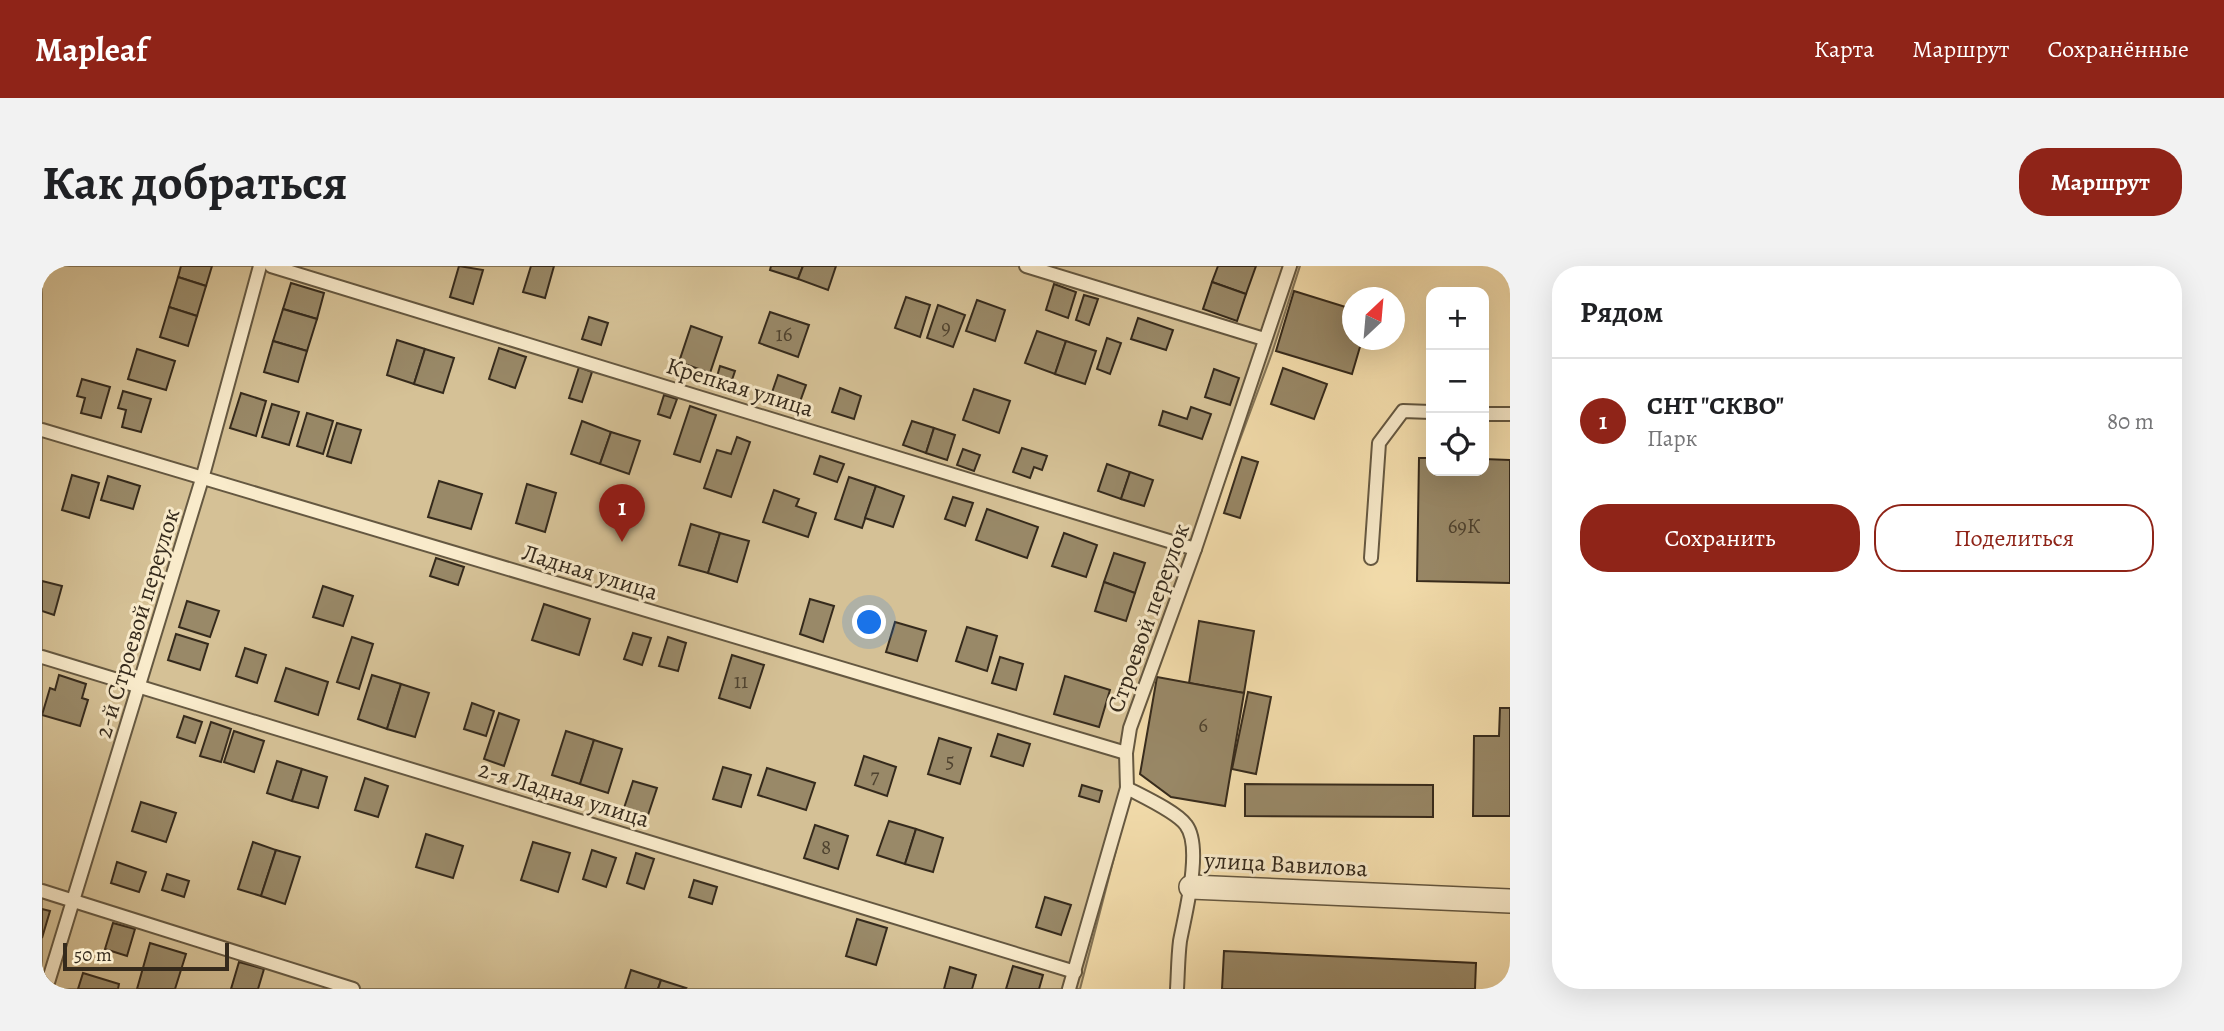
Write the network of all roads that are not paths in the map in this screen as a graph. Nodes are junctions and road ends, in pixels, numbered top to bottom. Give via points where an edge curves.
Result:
1 (260, 266) edge
2 (271, 266) edge
3 (1026, 266) edge
4 (1290, 266) edge
5 (1264, 339) junction
6 (1426, 412) edge
7 (1489, 414) edge
8 (1510, 414) edge
9 (42, 429) edge
10 (202, 479) junction
11 (1195, 549) junction
12 (1371, 558) dead end
13 (42, 657) edge
14 (139, 686) junction
15 (1126, 753) junction
16 (1127, 788) junction
17 (1191, 887) junction
18 (42, 891) edge
19 (74, 901) junction
20 (1510, 901) edge
21 (1075, 972) junction
22 (46, 989) edge
23 (353, 989) edge
24 (1069, 989) edge
25 (1177, 989) edge

1 - 10 lane, 2-й Строевой переулок
2 - 11 lane, Крепкая улица
3 - 5 lane
4 - 5 lane, Строевой переулок
5 - 11 lane, Строевой переулок
6 - 12 lane via 1403,411 1379,443
7 - 8 lane
9 - 10 lane, Ладная улица
10 - 14 lane, 2-й Строевой переулок
10 - 15 lane, Ладная улица
11 - 15 lane, Строевой переулок via 1130,728
13 - 14 lane, 2-я Ладная улица
14 - 19 lane, 2-й Строевой переулок
14 - 21 lane, 2-я Ладная улица
15 - 16 lane, Строевой переулок
16 - 17 lane, улица Вавилова via 1187,825 1193,845
16 - 21 lane, Строевой переулок
17 - 20 street, улица Вавилова
17 - 25 lane
18 - 19 lane
19 - 22 lane, 2-й Строевой переулок
19 - 23 lane
21 - 24 lane, Строевой переулок

